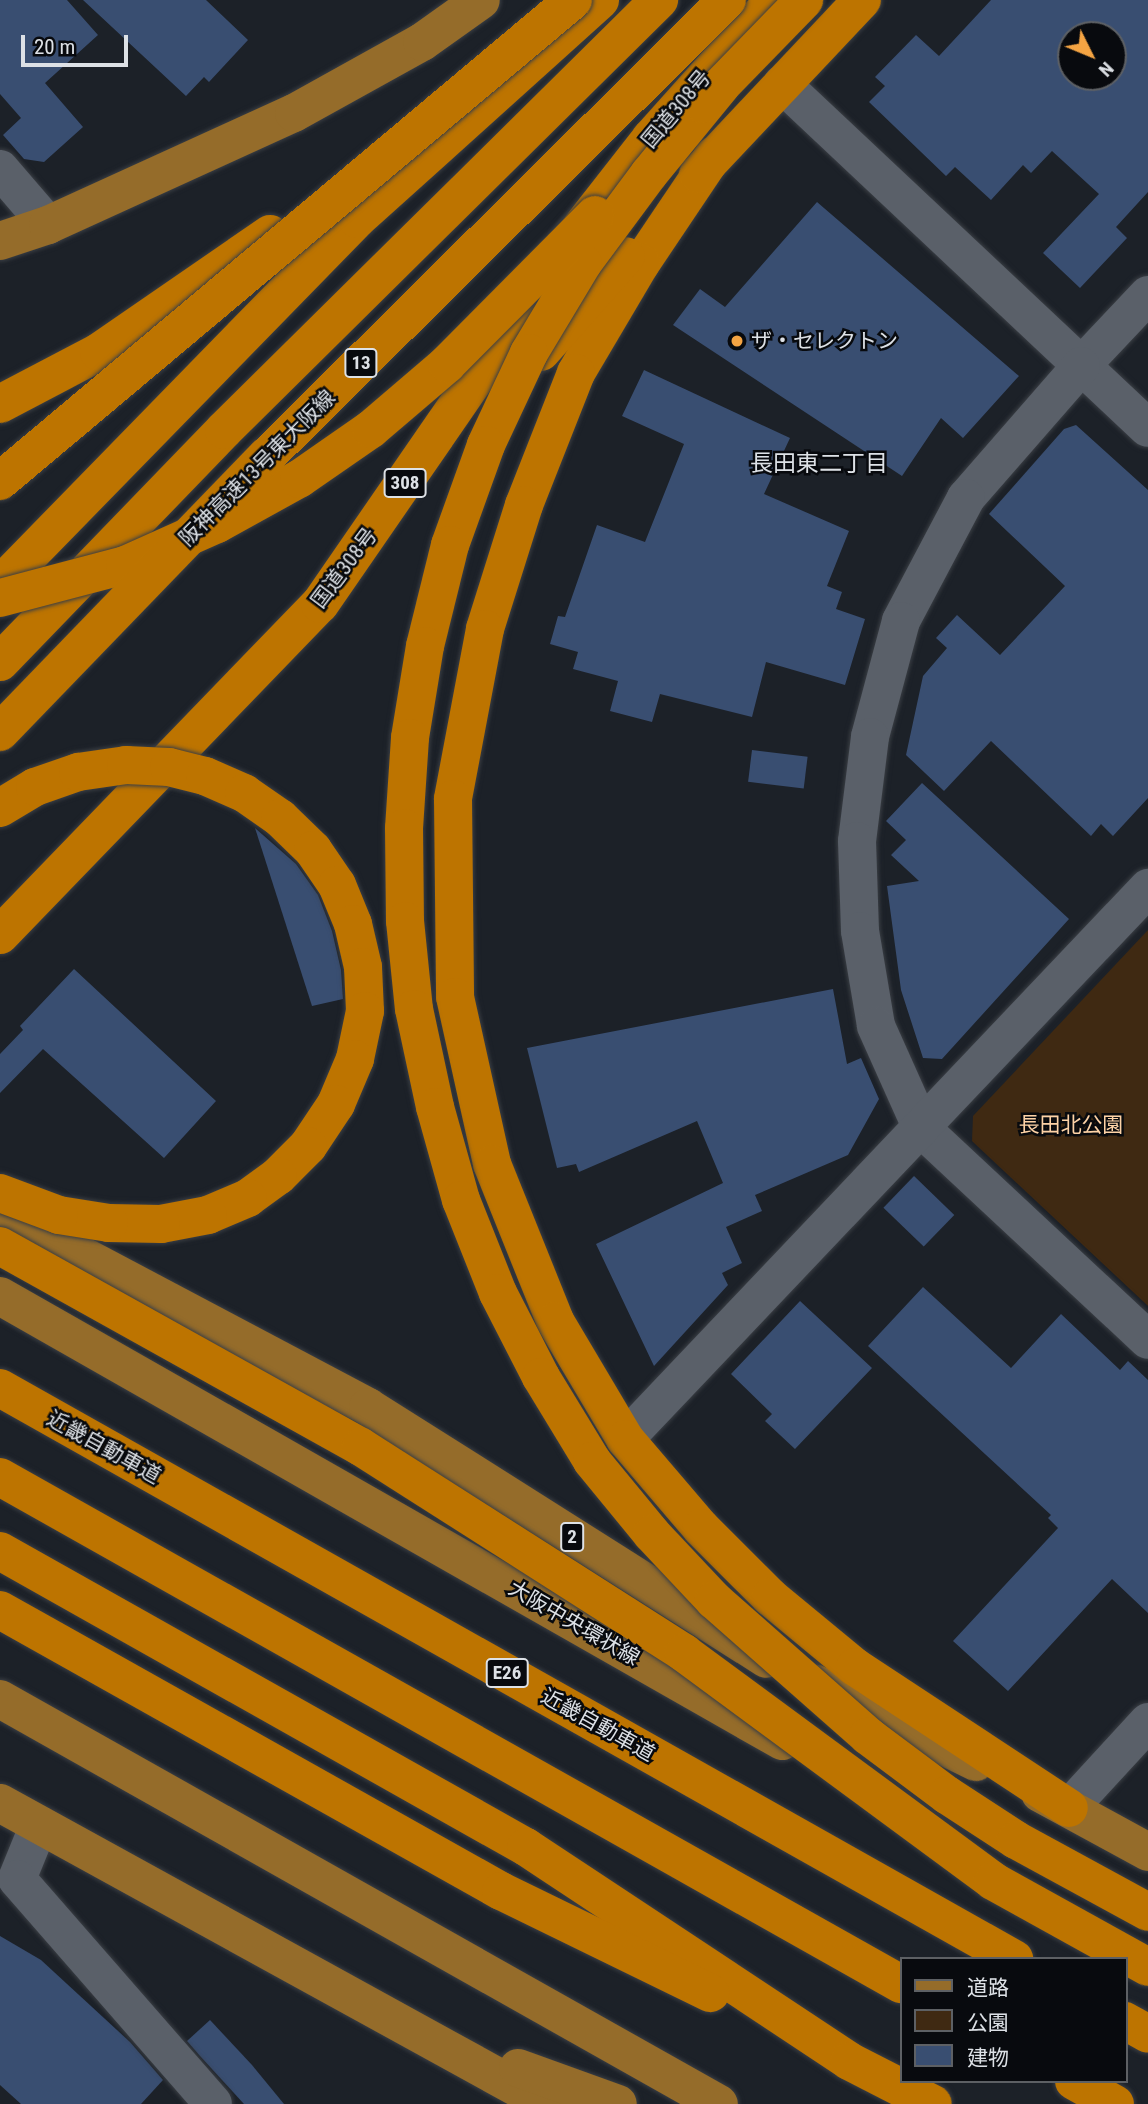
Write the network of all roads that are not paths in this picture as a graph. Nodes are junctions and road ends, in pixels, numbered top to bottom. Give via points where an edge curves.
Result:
1 (481, 0) edge
2 (567, 0) edge
3 (573, 0) edge
4 (600, 0) edge
5 (659, 0) edge
6 (727, 0) edge
7 (774, 0) edge
8 (804, 0) edge
9 (862, 0) edge
10 (507, 56) junction
11 (782, 84) junction
12 (721, 86) junction
13 (713, 156) junction
14 (0, 169) edge
15 (356, 219) junction
16 (48, 226) junction
17 (0, 241) edge
18 (1148, 295) edge
19 (1081, 366) junction
20 (0, 404) edge
21 (1148, 428) edge
22 (0, 481) edge
23 (0, 585) edge
24 (0, 598) edge
25 (320, 604) junction
26 (0, 662) edge
27 (0, 732) edge
28 (0, 808) edge
29 (1148, 888) edge
30 (0, 935) edge
31 (922, 1129) junction
32 (0, 1193) edge
33 (0, 1212) edge
34 (0, 1246) edge
35 (0, 1296) edge
36 (1148, 1340) edge
37 (0, 1388) edge
38 (625, 1438) junction
39 (0, 1477) edge
40 (0, 1551) edge
41 (0, 1610) edge
42 (0, 1699) edge
43 (1148, 1722) edge
44 (0, 1803) edge
45 (1069, 1808) junction
46 (39, 1825) junction
47 (1148, 1852) edge
48 (1148, 1912) edge
49 (1148, 1951) edge
50 (1010, 1957) edge
51 (1148, 1967) edge
52 (900, 1983) edge
53 (1127, 2022) edge
54 (413, 2030) junction
55 (1148, 2034) edge
56 (849, 2061) junction
57 (1078, 2083) edge
58 (213, 2104) edge
59 (547, 2104) edge
60 (618, 2104) edge
61 (719, 2104) edge
62 (933, 2104) edge
63 (1115, 2104) edge

1 - 16 main road via 422,42 293,113
2 - 15 highway
3 - 10 highway, bridge
4 - 15 highway
5 - 26 highway, 13, bridge via 224,430
6 - 27 highway, 阪神高速13号東大阪線 / 13, bridge via 266,457
7 - 25 highway, 国道308号 / 308 via 651,138 569,243
8 - 12 highway, bridge
9 - 11 highway, 308
10 - 20 highway, bridge via 415,120 188,294 99,352
10 - 22 highway, bridge
11 - 13 highway, 308
11 - 19 street
12 - 24 highway, bridge via 447,364 371,429 299,479 217,524 124,565
12 - 48 highway, bridge via 583,263 529,353 485,445 450,545 410,738 404,828 405,921 414,1009 435,1107 461,1200 510,1317 592,1461 652,1534 714,1600 878,1743 1016,1840
13 - 25 highway, 308
13 - 38 highway via 641,263 576,373 524,505 485,629 453,799 456,997 492,1164 555,1321
14 - 16 street
15 - 23 highway
16 - 17 main road
18 - 19 street
19 - 21 street
19 - 31 street via 966,498 901,621 870,737 857,841 860,932 876,1026
25 - 30 highway, 国道308号 / 308
28 - 32 highway, bridge via 35,787 78,772 126,765 169,767 244,793 280,818 313,850 337,885 363,967 365,1012 355,1059 336,1104 308,1146 248,1198 208,1215 161,1224 109,1223 59,1215
29 - 31 street
31 - 36 street
31 - 38 street
33 - 45 main road, 2 via 368,1407 759,1656
34 - 51 highway, bridge via 361,1447 684,1653 993,1881
35 - 49 main road, 大阪中央環状線
37 - 50 highway, 近畿自動車道 / E26
38 - 45 highway via 701,1528 770,1597 855,1667
39 - 52 highway
40 - 56 highway via 526,1847
41 - 56 highway via 501,1891
42 - 61 main road
43 - 45 street
44 - 46 main road
45 - 47 main road, 2
46 - 54 main road
46 - 58 street via 17,1879
53 - 55 highway
54 - 59 main road
54 - 60 main road
56 - 62 highway
57 - 63 highway

